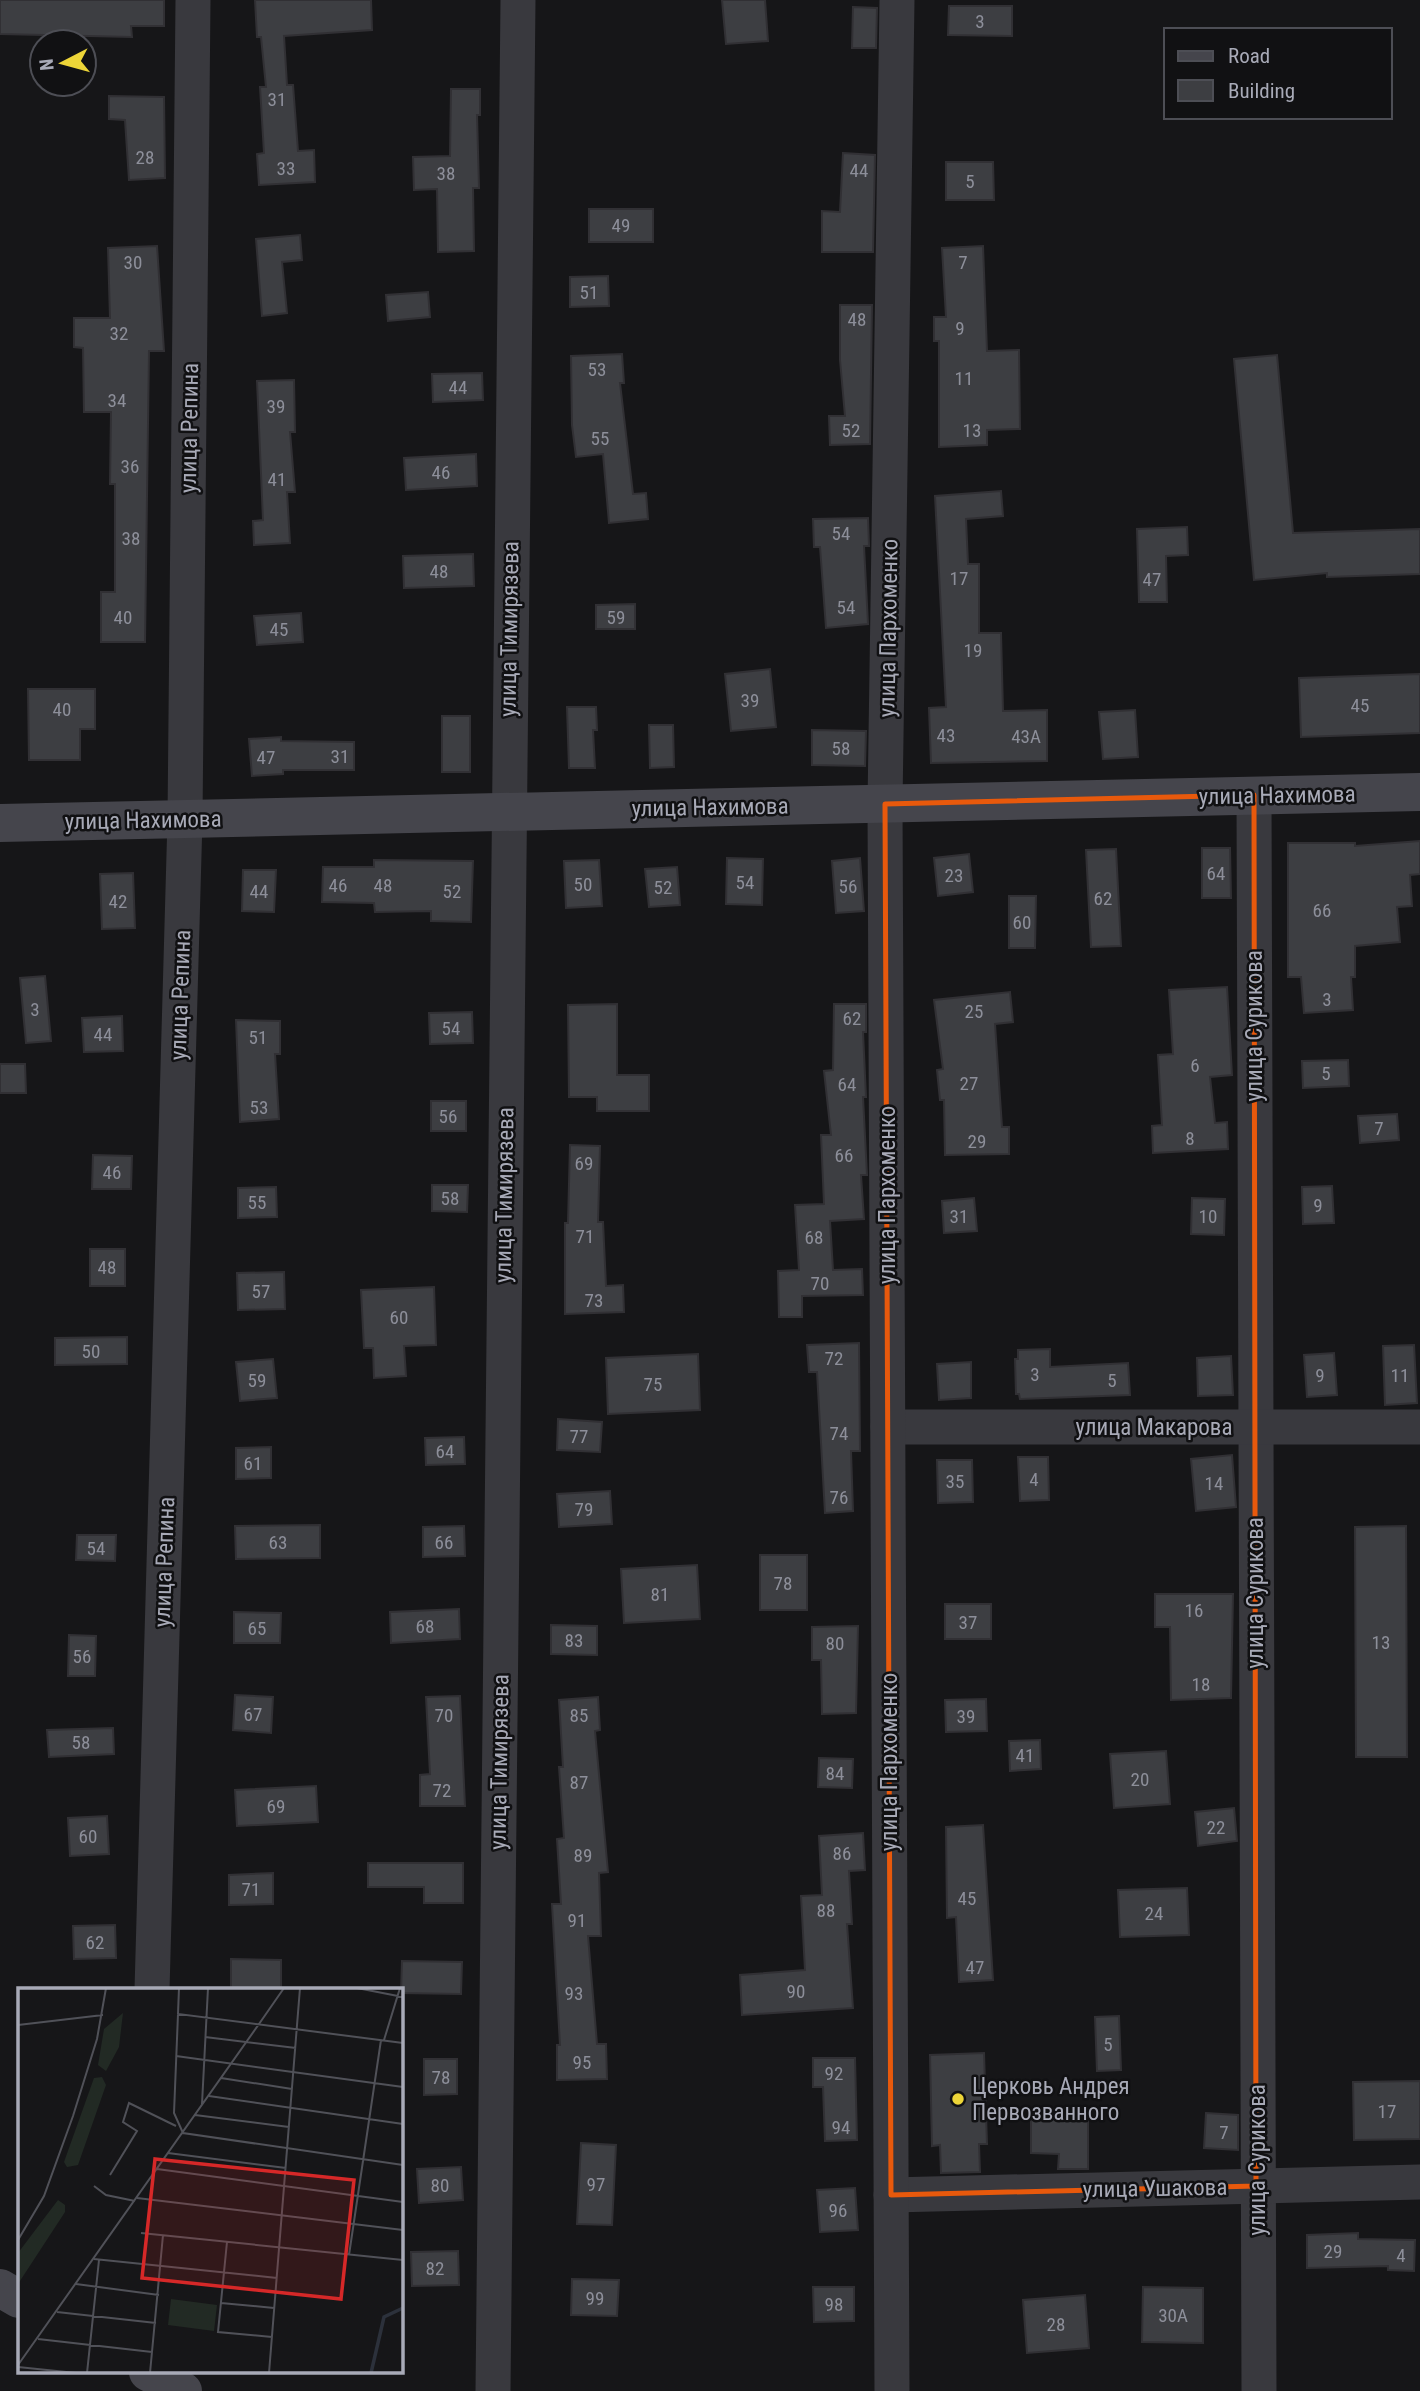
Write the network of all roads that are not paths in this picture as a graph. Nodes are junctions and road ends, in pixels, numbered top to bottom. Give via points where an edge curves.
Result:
1 (193, 0) edge
2 (518, 0) edge
3 (897, 0) edge
4 (1420, 792) edge
5 (1254, 795) junction
6 (886, 804) junction
7 (507, 812) junction
8 (186, 819) junction
9 (0, 823) edge
10 (888, 1427) junction
11 (1255, 1427) junction
12 (1420, 1427) edge
13 (152, 1988) edge
14 (1420, 2182) edge
15 (1256, 2186) junction
16 (891, 2195) junction
17 (0, 2288) edge
18 (18, 2298) edge
19 (152, 2374) edge
20 (183, 2391) edge
21 (493, 2391) edge
22 (892, 2391) edge
23 (1259, 2391) edge

1 - 8 street, улица Репина
2 - 7 street, улица Тимирязева
3 - 6 street, улица Пархоменко
4 - 5 street, улица Нахимова
5 - 6 street, улица Нахимова
5 - 11 street, улица Сурикова
6 - 7 street, улица Нахимова
6 - 10 street, улица Пархоменко
7 - 8 street, улица Нахимова
7 - 21 street, улица Тимирязева
8 - 9 street, улица Нахимова
8 - 13 street, улица Репина
10 - 11 street, улица Макарова
10 - 16 street, улица Пархоменко
11 - 12 street, улица Макарова
11 - 15 street, улица Сурикова
14 - 15 street, улица Ушакова
15 - 16 street, улица Ушакова
15 - 23 street, улица Сурикова
16 - 22 street, улица Пархоменко
17 - 18 street
19 - 20 street

